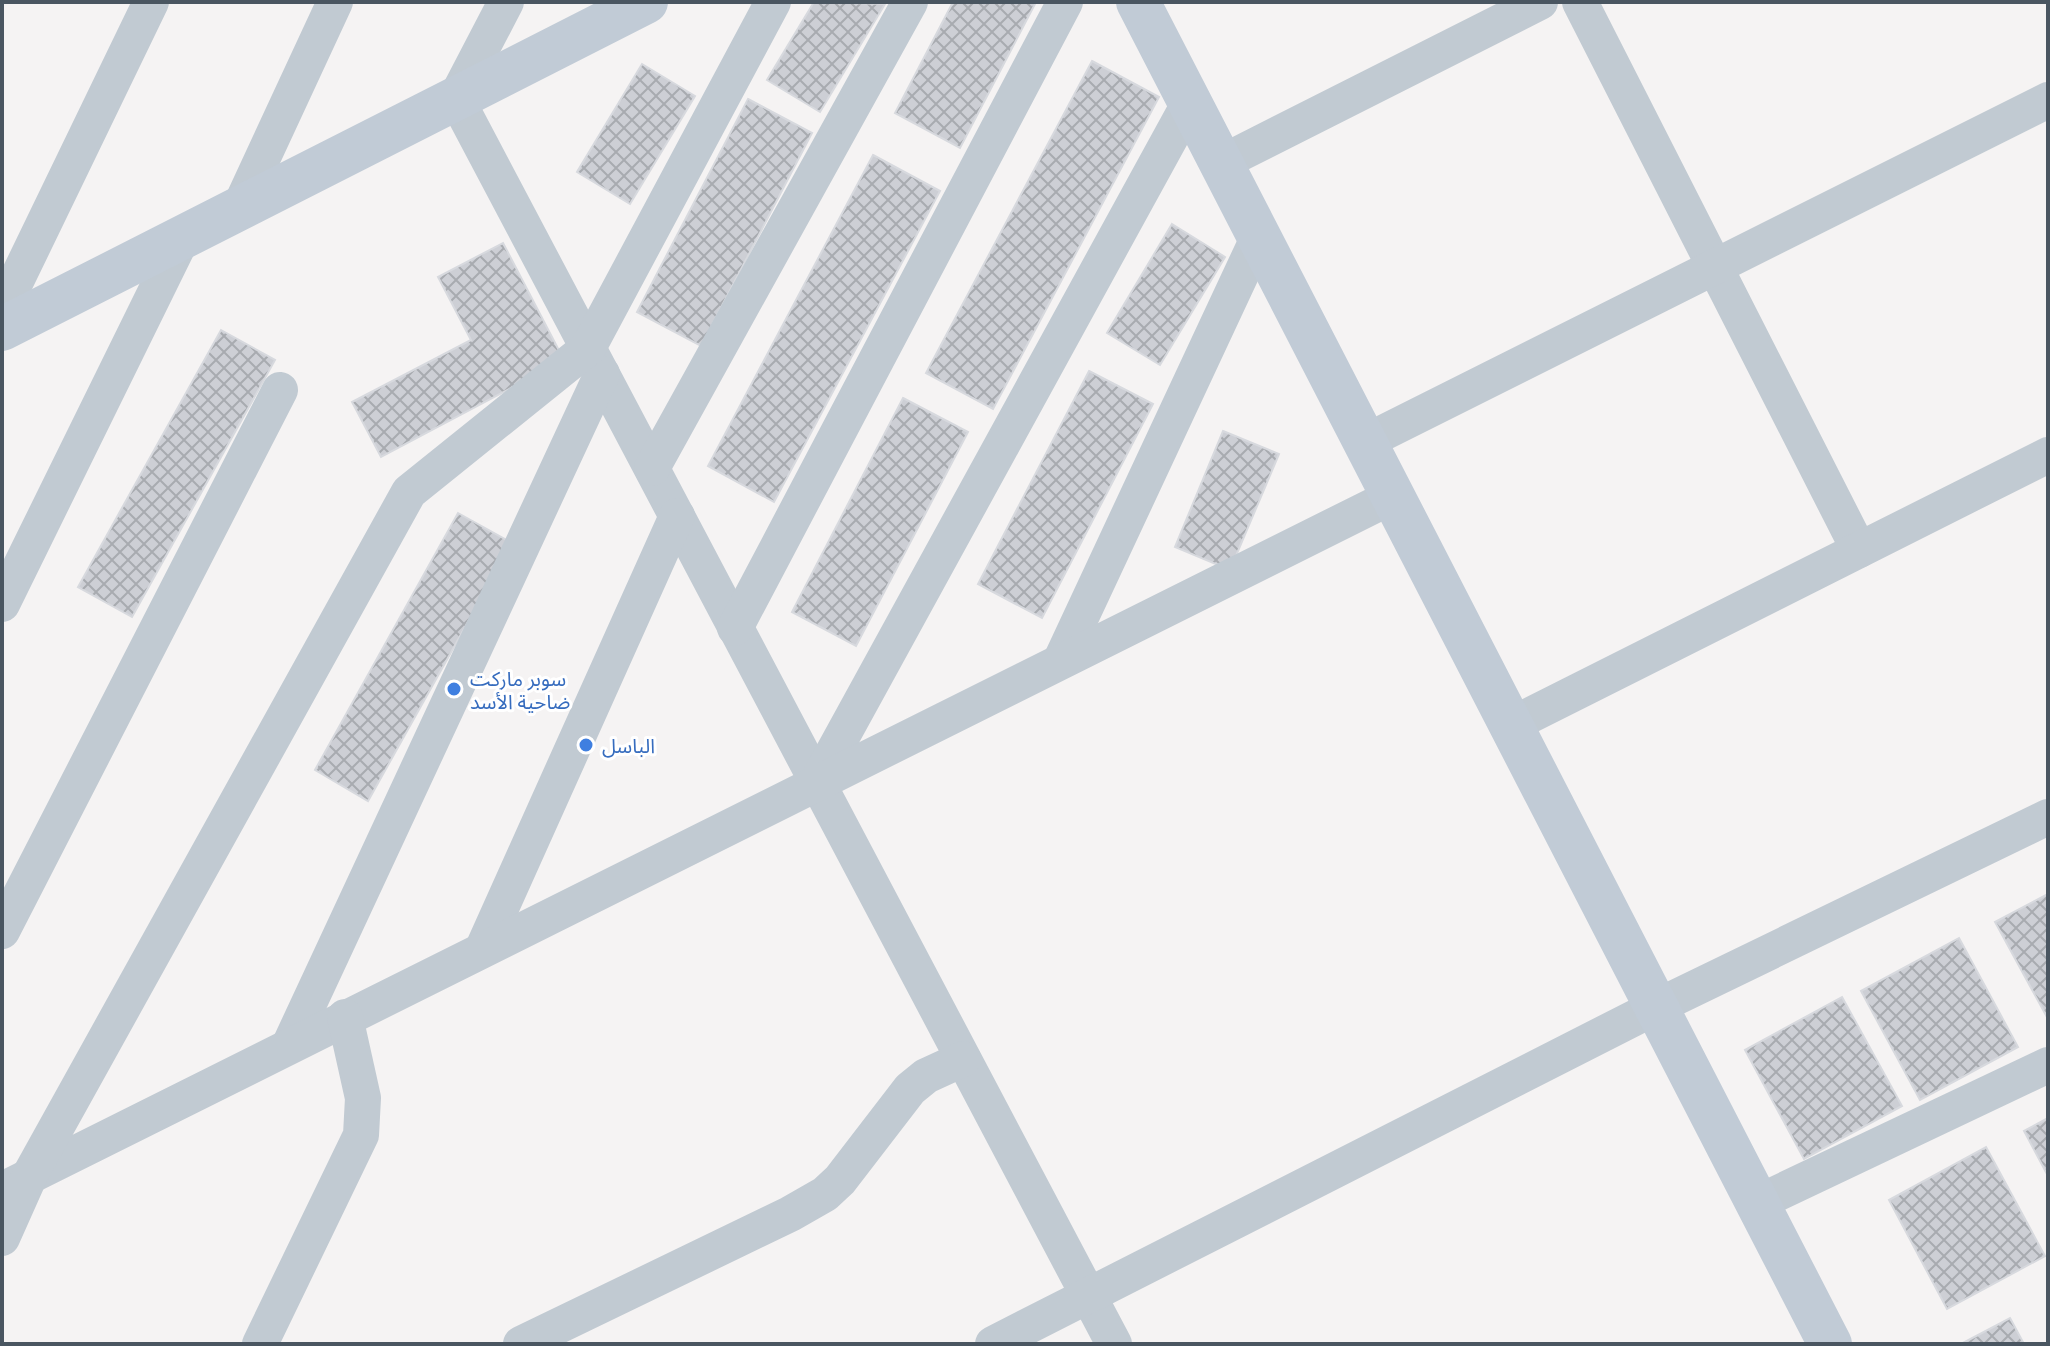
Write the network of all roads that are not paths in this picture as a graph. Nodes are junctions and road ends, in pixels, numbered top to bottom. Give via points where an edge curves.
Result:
1 (151, 2) edge
2 (335, 2) edge
3 (506, 2) edge
4 (646, 2) edge
5 (773, 2) edge
6 (910, 2) edge
7 (1065, 2) edge
8 (1138, 2) edge
9 (1540, 2) edge
10 (1580, 2) edge
11 (456, 98) junction
12 (2048, 100) edge
13 (1190, 102) junction
14 (1221, 163) junction
15 (239, 209) junction
16 (1259, 236) junction
17 (182, 238) junction
18 (1715, 267) junction
19 (2, 310) edge
20 (2, 329) edge
21 (595, 361) junction
22 (280, 390) dead end
23 (1365, 442) junction
24 (2048, 455) edge
25 (652, 468) junction
26 (1393, 496) junction
27 (677, 516) junction
28 (1859, 550) junction
29 (2, 604) edge
30 (735, 628) junction
31 (1061, 660) junction
32 (1511, 725) junction
33 (817, 782) junction
34 (2048, 817) edge
35 (2, 931) edge
36 (483, 948) junction
37 (1656, 1007) junction
38 (345, 1017) junction
39 (290, 1044) junction
40 (963, 1059) junction
41 (2048, 1065) edge
42 (17, 1182) edge
43 (1757, 1203) junction
44 (2, 1238) edge
45 (1088, 1296) junction
46 (260, 1344) edge
47 (521, 1344) edge
48 (993, 1344) edge
49 (1114, 1344) edge
50 (1830, 1344) edge

1 - 19 street
2 - 15 street
3 - 11 street
4 - 11 main road
5 - 21 street
6 - 25 street
7 - 30 street
8 - 13 main road
9 - 14 street
10 - 18 street
11 - 15 main road
11 - 21 street
12 - 18 street
13 - 14 main road
13 - 33 street
14 - 16 main road
15 - 17 main road
16 - 23 main road
16 - 31 street
17 - 20 main road
17 - 29 street
18 - 23 street
18 - 28 street
21 - 25 street
21 - 39 street
21 - 42 street via 409,492
22 - 35 street
23 - 26 main road
24 - 28 street
25 - 27 street
26 - 31 street
26 - 32 main road
27 - 30 street
27 - 36 street
28 - 32 street
30 - 33 street
31 - 33 street
32 - 37 main road
33 - 36 street
33 - 40 street
34 - 37 street
36 - 38 street
37 - 43 main road
37 - 45 street
38 - 39 street
38 - 46 street via 363,1098 361,1135
39 - 42 street
40 - 45 street
40 - 47 street via 910,1089 825,1194
41 - 43 street
42 - 44 street
43 - 50 main road
45 - 48 street
45 - 49 street

